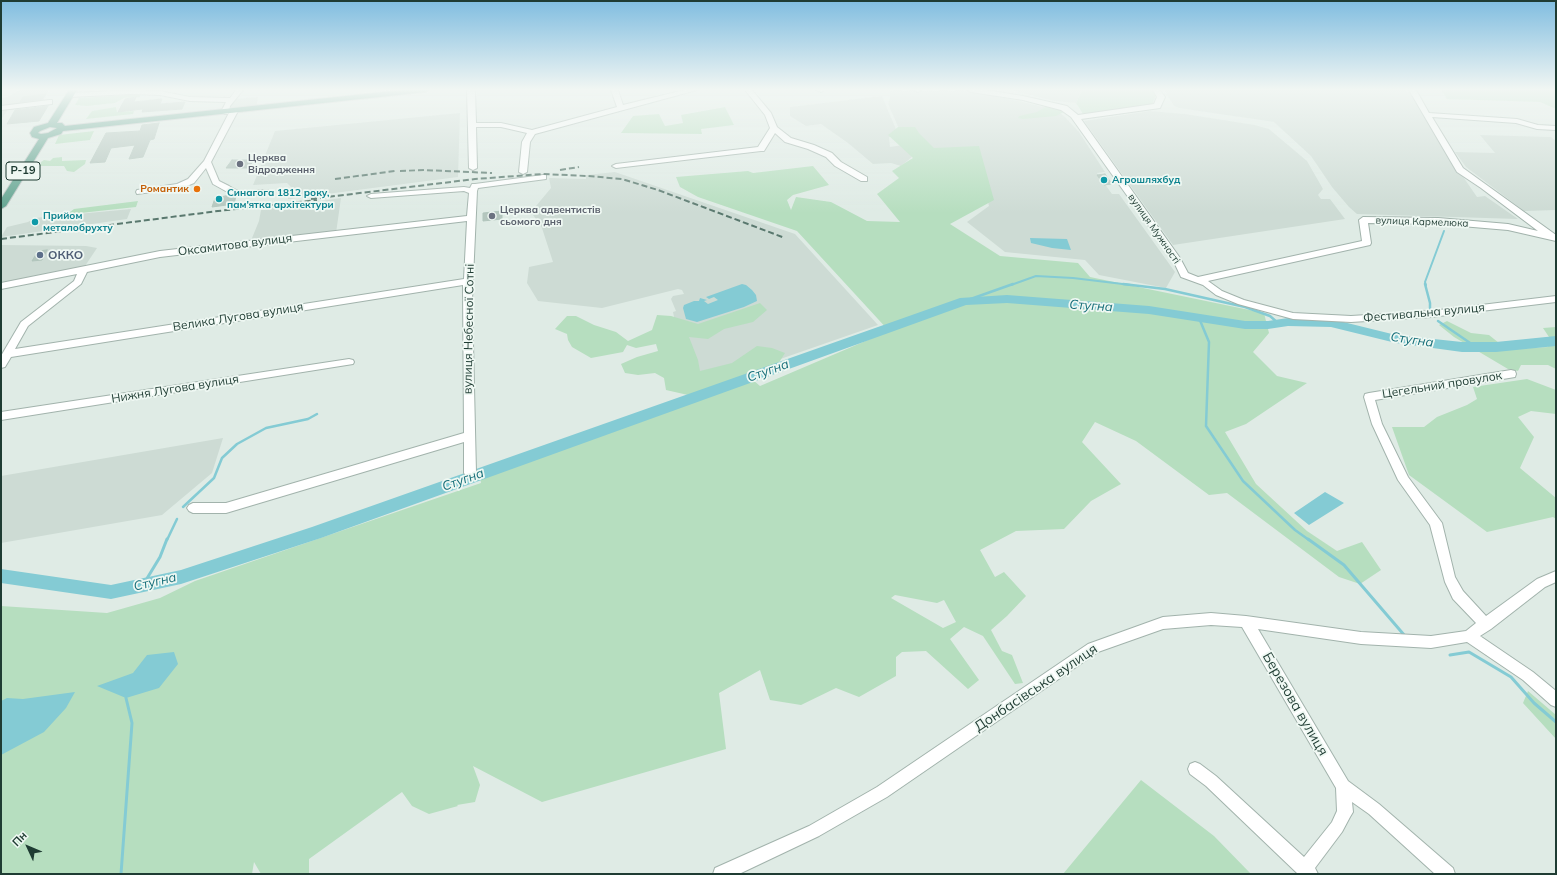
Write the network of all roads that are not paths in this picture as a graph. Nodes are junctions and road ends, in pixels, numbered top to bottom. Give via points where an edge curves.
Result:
1 (37, 131) edge
2 (58, 131) edge
3 (224, 131) edge
4 (473, 131) edge
5 (527, 131) edge
6 (537, 131) edge
7 (772, 131) edge
8 (777, 131) edge
9 (1085, 131) edge
10 (1437, 131) edge
11 (532, 132) junction
12 (45, 136) junction
13 (207, 162) junction
14 (616, 166) dead end
15 (473, 168) dead end
16 (523, 172) dead end
17 (543, 177) dead end
18 (864, 179) dead end
19 (474, 189) junction
20 (140, 192) dead end
21 (264, 192) dead end
22 (371, 196) dead end
23 (1, 206) edge
24 (472, 218) junction
25 (1526, 218) junction
26 (1508, 227) junction
27 (1554, 238) edge
28 (83, 269) junction
29 (1184, 275) joint
30 (1198, 280) junction
31 (469, 281) junction
32 (1, 286) edge
33 (1556, 299) edge
34 (7, 354) junction
35 (349, 362) dead end
36 (1, 365) edge
37 (1511, 374) dead end
38 (1, 416) edge
39 (469, 436) junction
40 (470, 473) dead end
41 (193, 508) dead end
42 (1556, 576) edge
43 (1246, 622) junction
44 (1486, 625) junction
45 (1469, 636) junction
46 (1556, 700) edge
47 (1195, 769) dead end
48 (1343, 786) junction
49 (1307, 871) edge
50 (721, 874) edge
51 (1447, 874) edge

1 - 12 main road via 34,133 37,136
2 - 12 main road
3 - 13 street
4 - 15 street
5 - 11 street
6 - 11 street
7 - 14 street via 761,149
8 - 18 street via 788,140 829,155 838,164
9 - 29 street, вулиця Мужності via 1177,260
10 - 25 street via 1460,170
11 - 16 street via 526,142
12 - 23 main road, Р-19
13 - 20 street via 191,182
13 - 21 street via 216,182 226,188 234,192
17 - 19 street
19 - 22 street
19 - 24 street, вулиця Небесної Сотні
24 - 28 street, Оксамитова вулиця via 160,254
24 - 31 street, вулиця Небесної Сотні
25 - 26 street via 1524,224
25 - 27 street
26 - 27 street, вулиця Кармелюка
26 - 30 street, вулиця Кармелюка via 1438,221 1363,220 1367,243
28 - 32 street, Оксамитова вулиця
28 - 34 street via 78,282 24,324
29 - 30 street, Фестивальна вулиця
30 - 33 street, Фестивальна вулиця via 1219,293 1241,302 1293,316 1351,320 1431,314
31 - 34 street, Велика Лугова вулиця
31 - 39 street, вулиця Небесної Сотні
34 - 36 street
35 - 38 street, Нижня Лугова вулиця
37 - 44 street, Цегельний провулок via 1369,397 1377,424 1404,480 1436,523 1449,578 1458,595
39 - 40 street, вулиця Небесної Сотні
39 - 41 street via 226,508
42 - 44 street, Донбасівська вулиця via 1541,583
43 - 45 street, Донбасівська вулиця via 1361,638 1431,642
43 - 48 street, Березова вулиця
43 - 50 street, Донбасівська вулиця via 1211,619 1163,623 1093,648 882,792 814,831
44 - 45 street, Донбасівська вулиця
45 - 46 street via 1528,676
47 - 49 street, Березова вулиця
48 - 49 street, Березова вулиця via 1345,812
48 - 51 street, Березова вулиця via 1374,809

